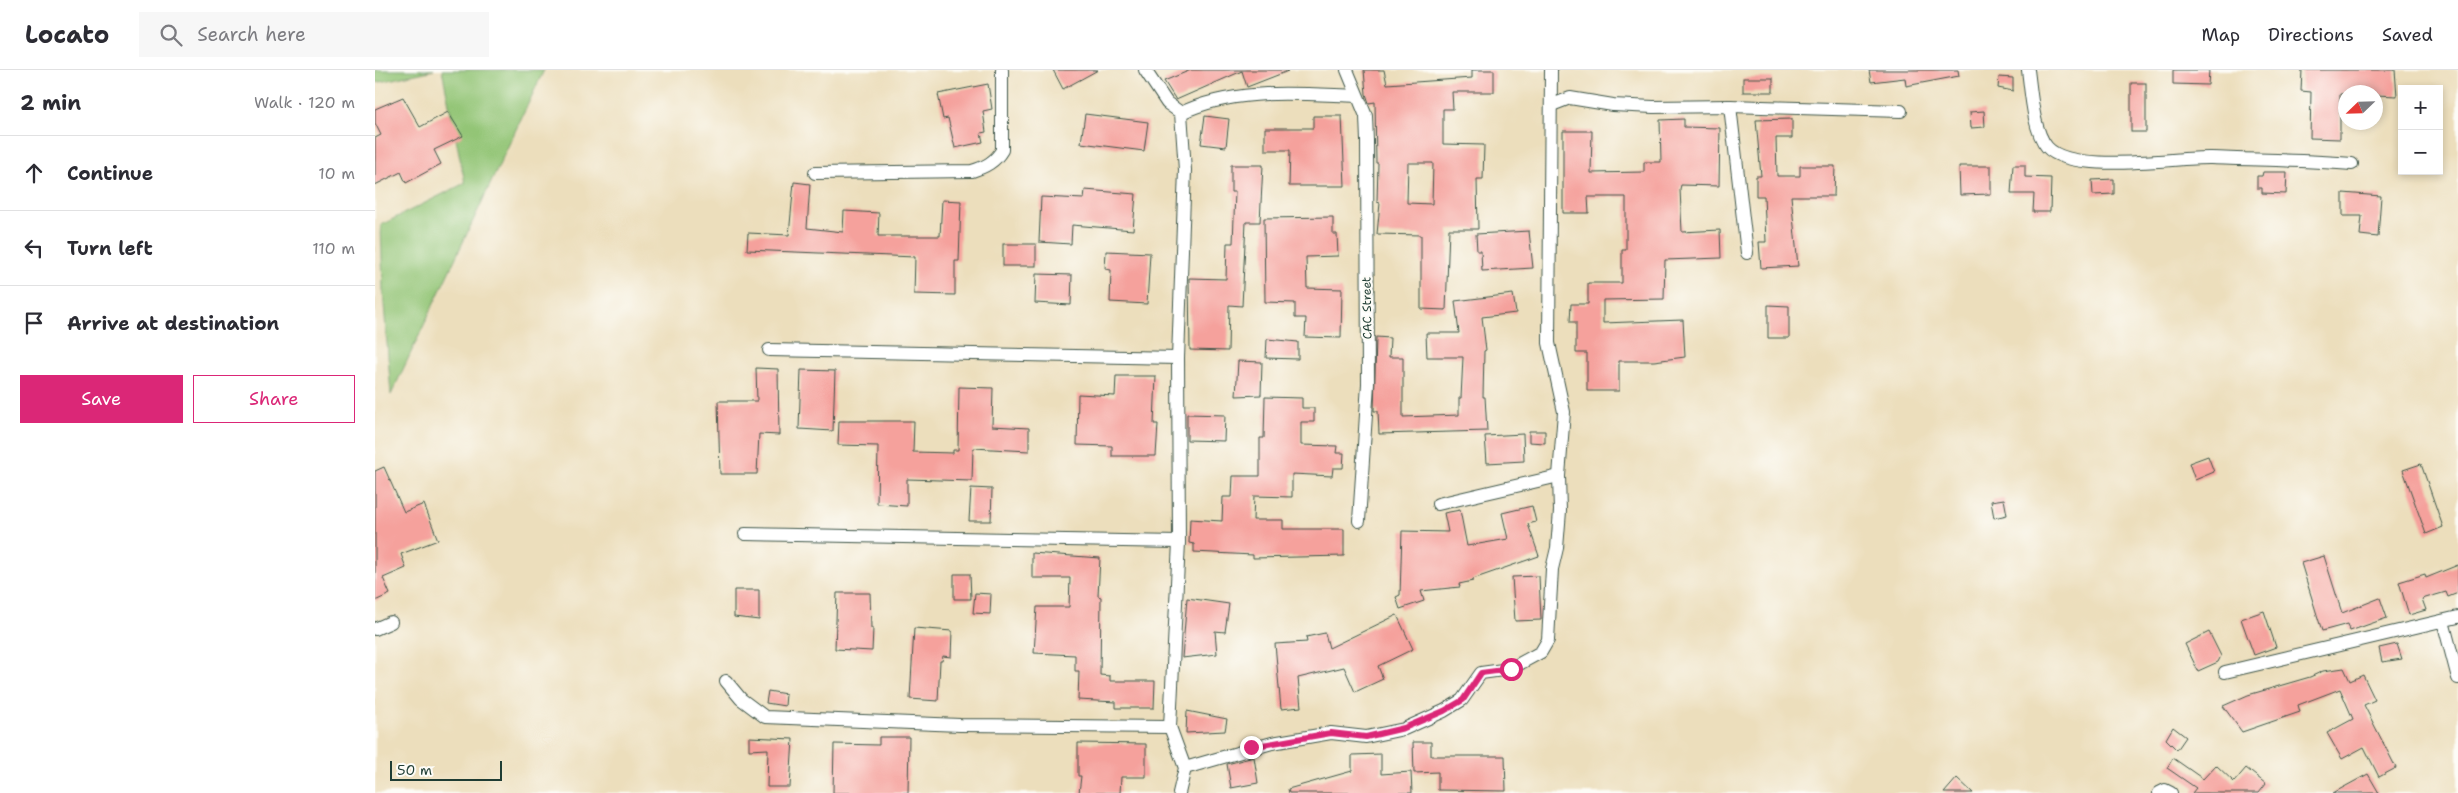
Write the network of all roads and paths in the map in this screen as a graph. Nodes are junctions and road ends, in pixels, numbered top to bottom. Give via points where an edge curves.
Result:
1 (1001, 70) edge
2 (1145, 70) edge
3 (1347, 70) edge
4 (1551, 70) edge
5 (2028, 70) edge
6 (1357, 96) junction
7 (1552, 105) junction
8 (1729, 106) junction
9 (1901, 111) dead end
10 (1181, 113) junction
11 (2352, 164) dead end
12 (815, 173) dead end
13 (1747, 253) dead end
14 (769, 350) dead end
15 (1178, 358) junction
16 (1559, 476) junction
17 (1438, 504) dead end
18 (1359, 521) dead end
19 (745, 534) dead end
20 (1179, 542) junction
21 (2458, 617) edge
22 (2443, 621) junction
23 (391, 622) dead end
24 (375, 628) edge
25 (2225, 672) dead end
26 (2458, 678) edge
27 (726, 682) dead end
28 (1170, 727) junction
29 (1185, 768) junction
30 (1179, 793) edge
31 (2159, 793) edge
32 (2171, 793) edge

1 - 12 street via 1002,150 983,168 972,171
2 - 10 street via 1167,102
3 - 6 street, CAC Street
4 - 7 street
5 - 11 street via 2040,132 2047,146 2058,156 2133,163 2211,158 2295,159
6 - 10 street via 1283,93 1232,97 1203,102
6 - 18 street, CAC Street via 1365,116 1367,140 1368,384
7 - 8 street via 1570,98 1613,105
7 - 16 street via 1549,343 1564,412
8 - 9 street
8 - 13 street
10 - 15 street via 1185,170
14 - 15 street
15 - 20 street
16 - 17 street
16 - 29 street via 1560,510 1549,640 1541,652 1511,669 1481,673 1463,700 1404,728 1366,737 1331,733 1272,743
19 - 20 street
20 - 28 street
21 - 22 street
22 - 25 street
22 - 26 street
23 - 24 street
27 - 28 street via 765,718 960,725
28 - 29 street
29 - 30 street
31 - 32 street via 2165,790

